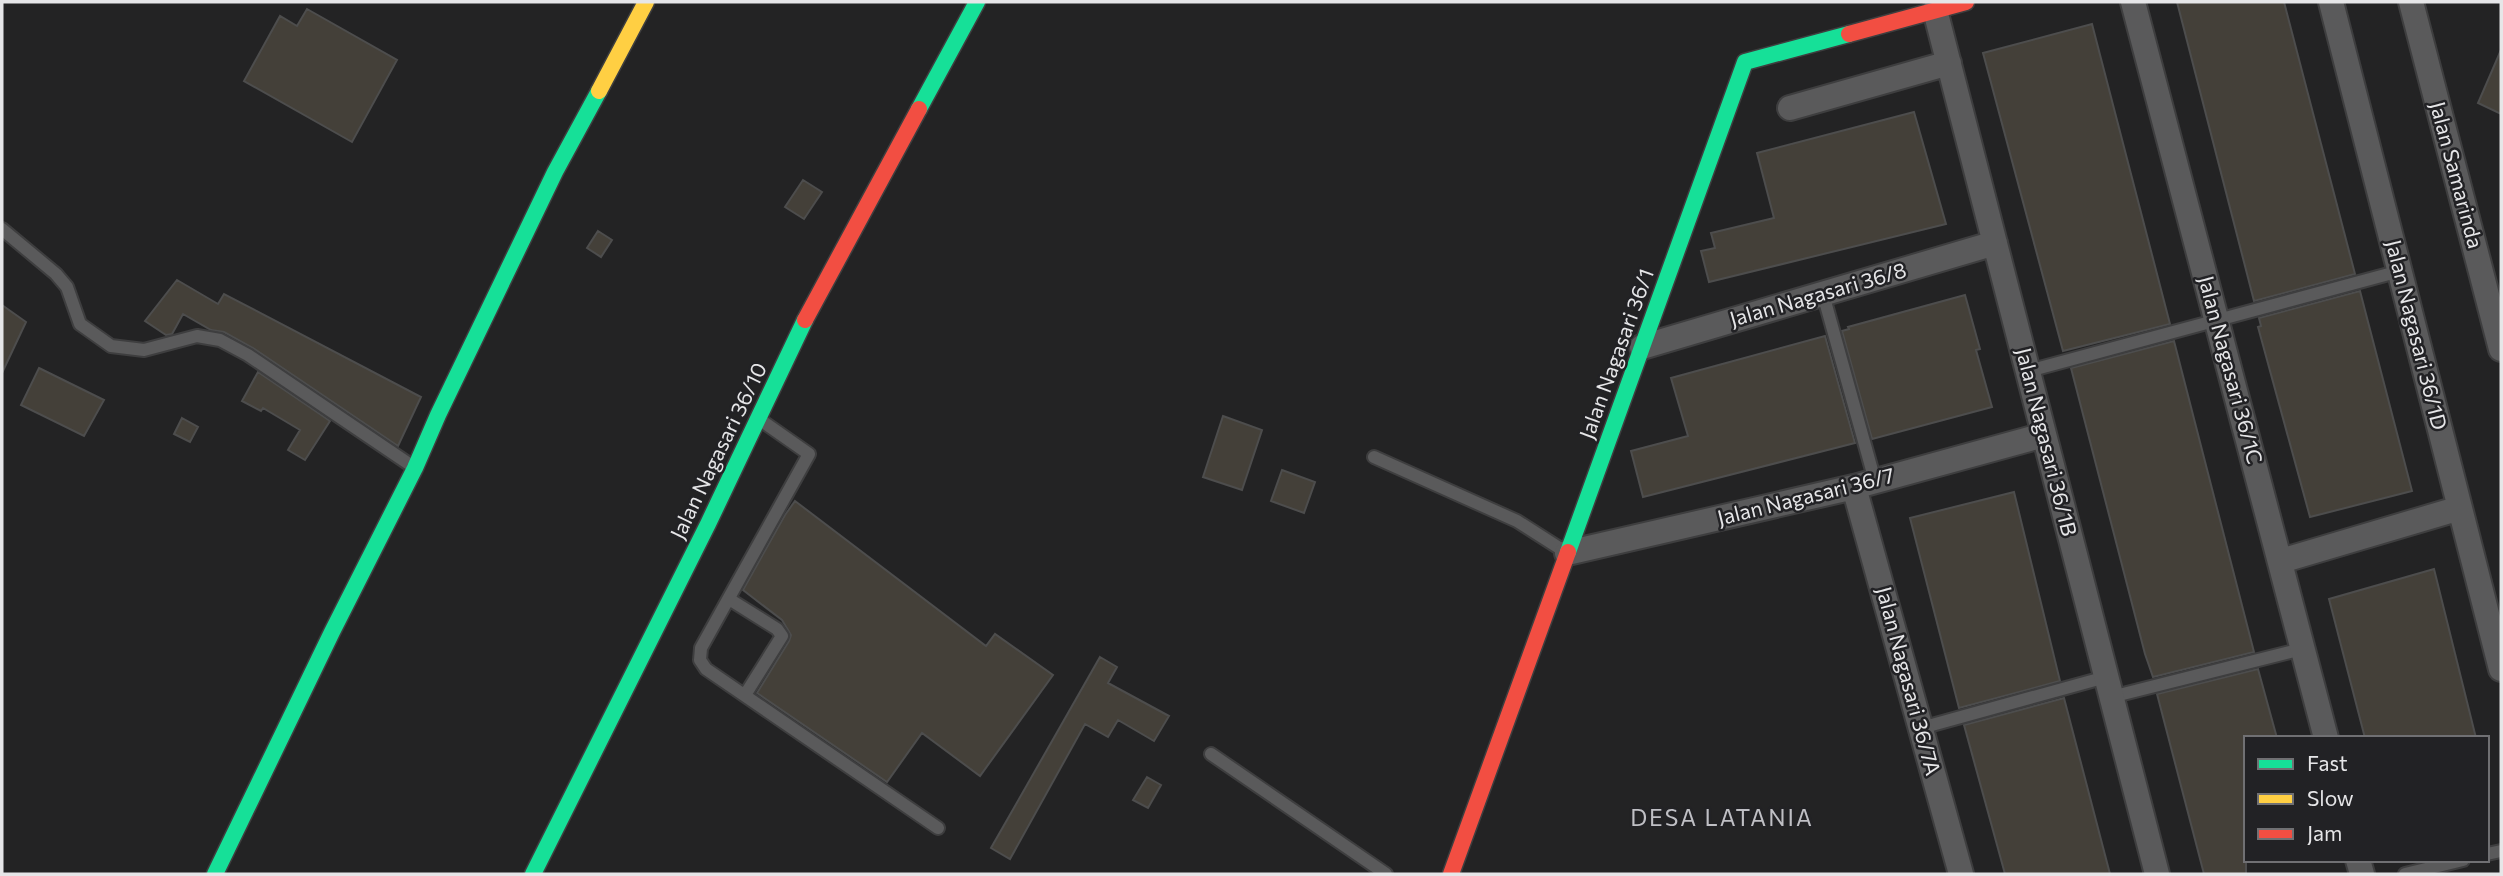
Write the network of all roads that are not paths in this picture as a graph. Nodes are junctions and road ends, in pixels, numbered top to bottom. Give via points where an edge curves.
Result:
1 (646, 2) edge
2 (976, 2) edge
3 (1966, 2) edge
4 (2133, 2) edge
5 (2331, 2) edge
6 (2411, 2) edge
7 (1935, 10) junction
8 (1949, 63) junction
9 (1790, 108) dead end
10 (2, 229) edge
11 (1995, 243) junction
12 (2400, 271) junction
13 (1823, 294) junction
14 (2216, 320) junction
15 (1642, 347) junction
16 (2501, 349) edge
17 (2028, 371) junction
18 (759, 418) junction
19 (2044, 435) junction
20 (1374, 457) dead end
21 (415, 468) junction
22 (1865, 484) junction
23 (2460, 508) junction
24 (1567, 553) junction
25 (2281, 561) junction
26 (729, 599) junction
27 (2302, 649) junction
28 (2501, 669) edge
29 (2109, 687) junction
30 (745, 695) junction
31 (1921, 728) junction
32 (2325, 736) edge
33 (1211, 754) dead end
34 (938, 828) dead end
35 (2455, 862) edge
36 (215, 874) edge
37 (533, 874) edge
38 (1386, 874) edge
39 (1451, 874) edge
40 (1961, 874) edge
41 (2157, 874) edge
42 (2405, 874) edge

1 - 21 street via 555,172
2 - 18 street, Jalan Nagasari 36/10 via 797,336
3 - 7 street, Jalan Nagasari 36/1
4 - 14 street, Jalan Nagasari 36/1C
5 - 12 street, Jalan Nagasari 36/1D
6 - 16 street, Jalan Samarinda
7 - 8 street, Jalan Nagasari 36/1B
7 - 15 street, Jalan Nagasari 36/1 via 1745,62
8 - 9 street
8 - 11 street, Jalan Nagasari 36/1B
10 - 21 lane via 56,274 67,287 80,324 111,346 144,350 197,336 220,341 248,355
11 - 13 street, Jalan Nagasari 36/8
11 - 17 street, Jalan Nagasari 36/1B
12 - 14 lane
12 - 23 street, Jalan Nagasari 36/1D
13 - 15 street, Jalan Nagasari 36/8
13 - 22 lane
14 - 17 lane
14 - 25 street, Jalan Nagasari 36/1C
15 - 24 street, Jalan Nagasari 36/1
17 - 19 street, Jalan Nagasari 36/1B
18 - 26 lane via 809,454
18 - 37 street, Jalan Nagasari 36/10
19 - 22 street, Jalan Nagasari 36/7
19 - 29 street, Jalan Nagasari 36/1B
20 - 24 lane via 1517,521
21 - 36 street
22 - 24 street, Jalan Nagasari 36/7
22 - 31 street, Jalan Nagasari 36/7A
23 - 25 street
23 - 28 street, Jalan Nagasari 36/1D
24 - 39 street, Jalan Nagasari 36/1
25 - 27 street, Jalan Nagasari 36/1C
26 - 30 lane via 699,660
26 - 30 lane via 782,636
27 - 29 lane
27 - 32 street, Jalan Nagasari 36/1C
29 - 31 lane
29 - 41 street, Jalan Nagasari 36/1B
30 - 34 lane
31 - 40 street, Jalan Nagasari 36/7A
33 - 38 lane
35 - 42 lane

